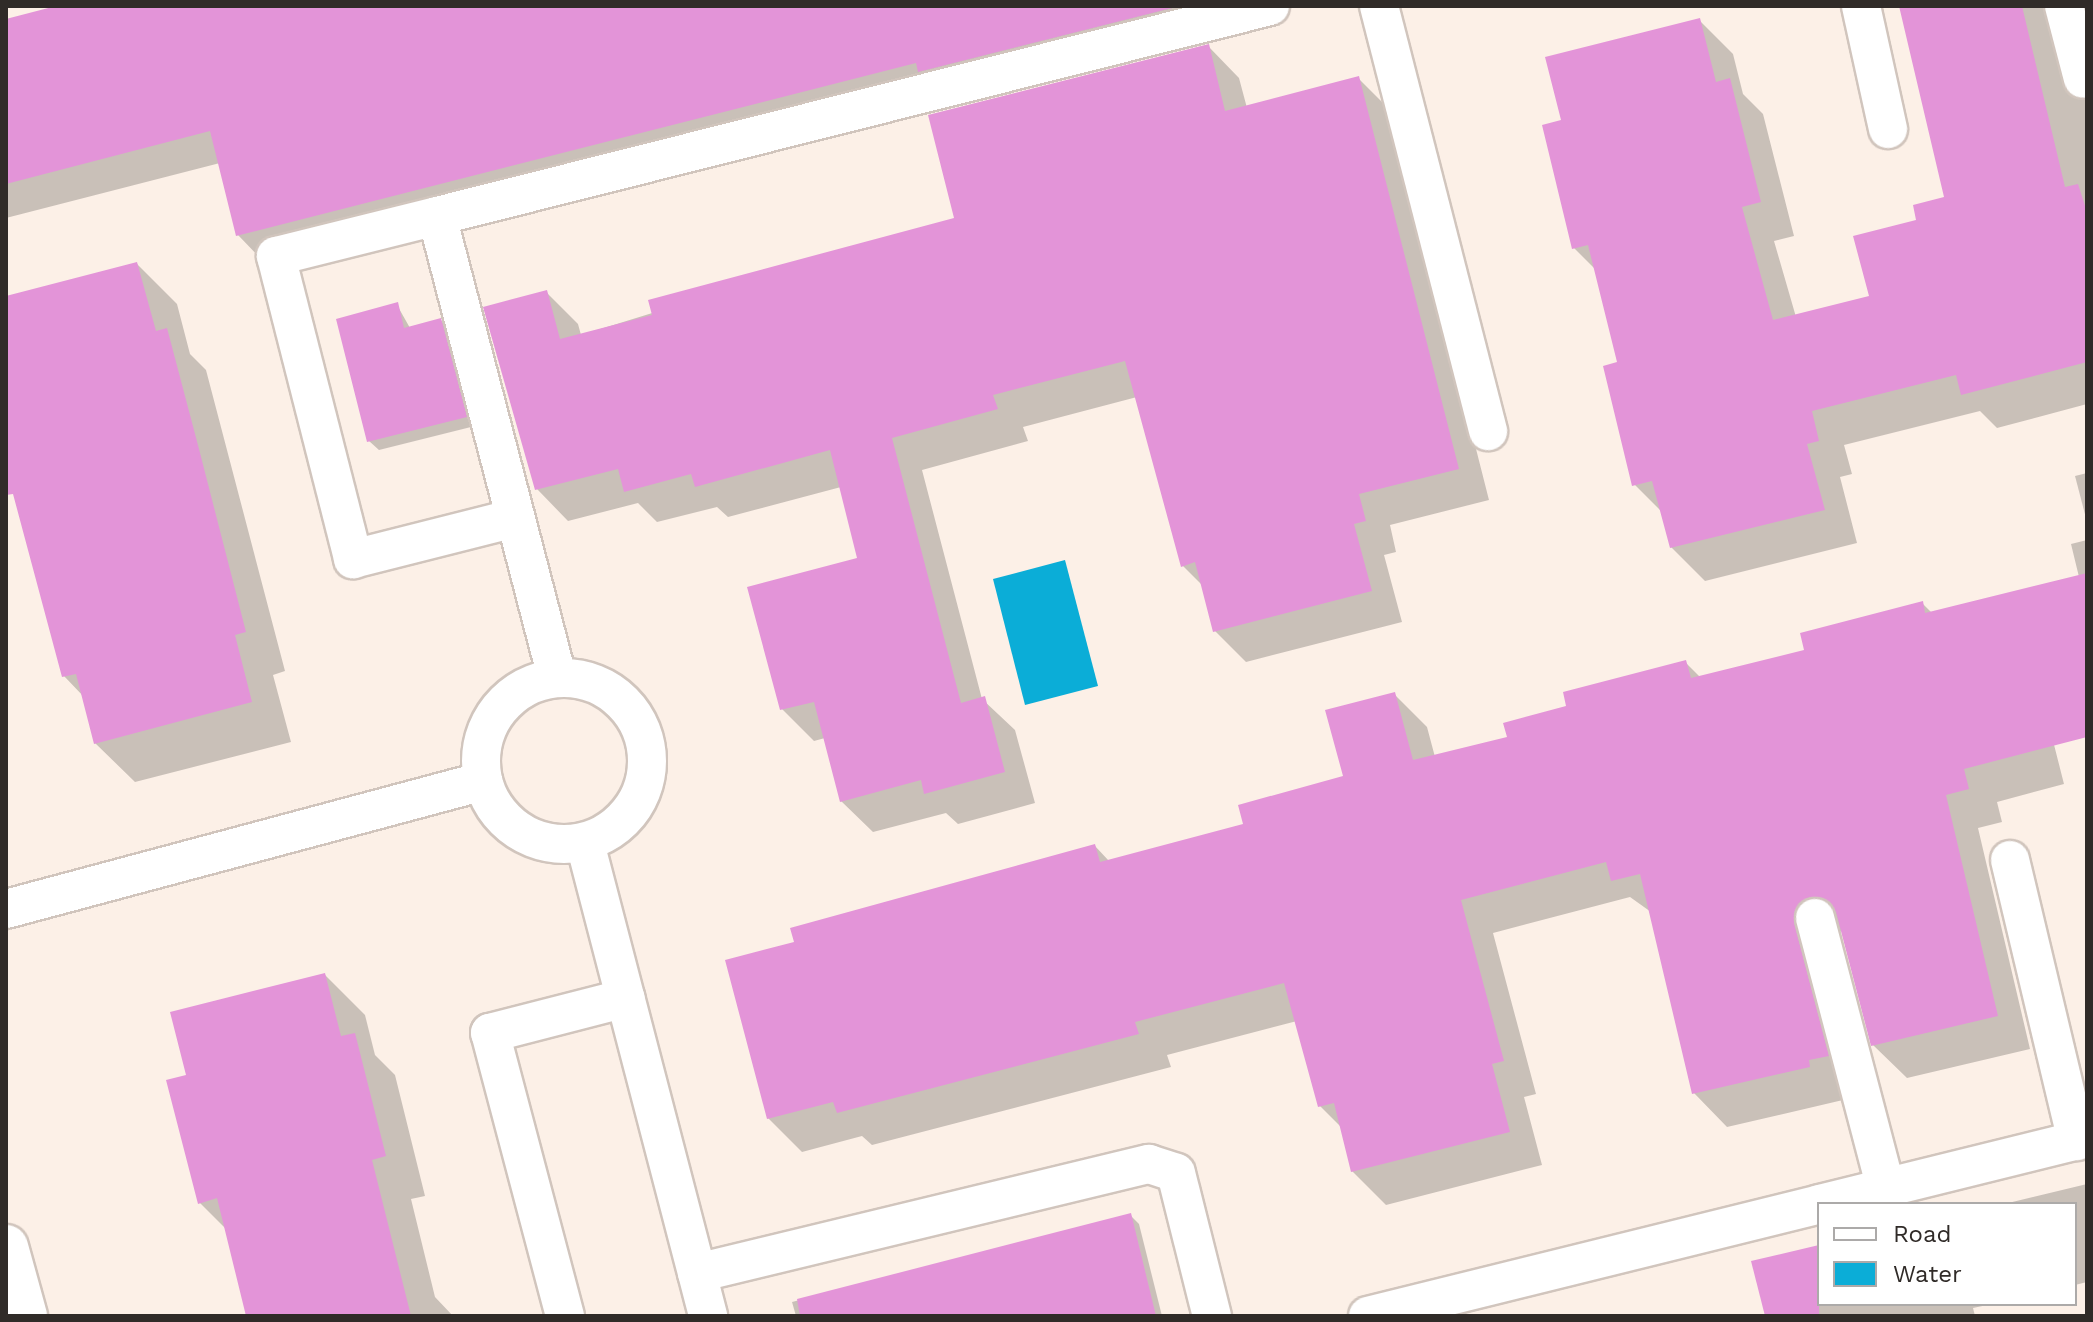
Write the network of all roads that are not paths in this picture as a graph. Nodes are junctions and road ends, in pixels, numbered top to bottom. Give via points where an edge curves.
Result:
1 (1270, 6) edge
2 (1379, 6) edge
3 (1861, 6) edge
4 (2064, 6) edge
5 (2083, 79) dead end
6 (1888, 129) dead end
7 (437, 216) junction
8 (1488, 431) dead end
9 (515, 518) junction
10 (557, 677) junction
11 (483, 781) junction
12 (585, 843) junction
13 (2010, 860) dead end
14 (6, 909) edge
15 (1815, 918) dead end
16 (626, 998) junction
17 (2082, 1140) edge
18 (1886, 1188) junction
19 (1827, 1202) edge
20 (1817, 1204) edge
21 (6, 1247) edge
22 (697, 1273) junction
23 (25, 1316) edge
24 (565, 1316) edge
25 (708, 1316) edge
26 (1212, 1316) edge
27 (1368, 1316) edge

1 - 7 lane
2 - 8 lane
3 - 6 lane
4 - 5 lane
7 - 9 lane
7 - 9 lane via 276,256 349,544 353,559
9 - 10 lane
10 - 11 lane via 529,685 505,702 488,724 480,752
10 - 12 lane via 585,680 611,692 632,712 644,738 647,765 629,814
11 - 12 lane via 510,826 533,840
11 - 14 lane
12 - 16 lane
13 - 17 lane
15 - 18 lane
16 - 22 lane
16 - 24 lane via 490,1033
17 - 18 lane
18 - 19 lane
20 - 27 lane
21 - 23 main road
22 - 25 lane
22 - 26 lane via 1149,1164 1176,1173

